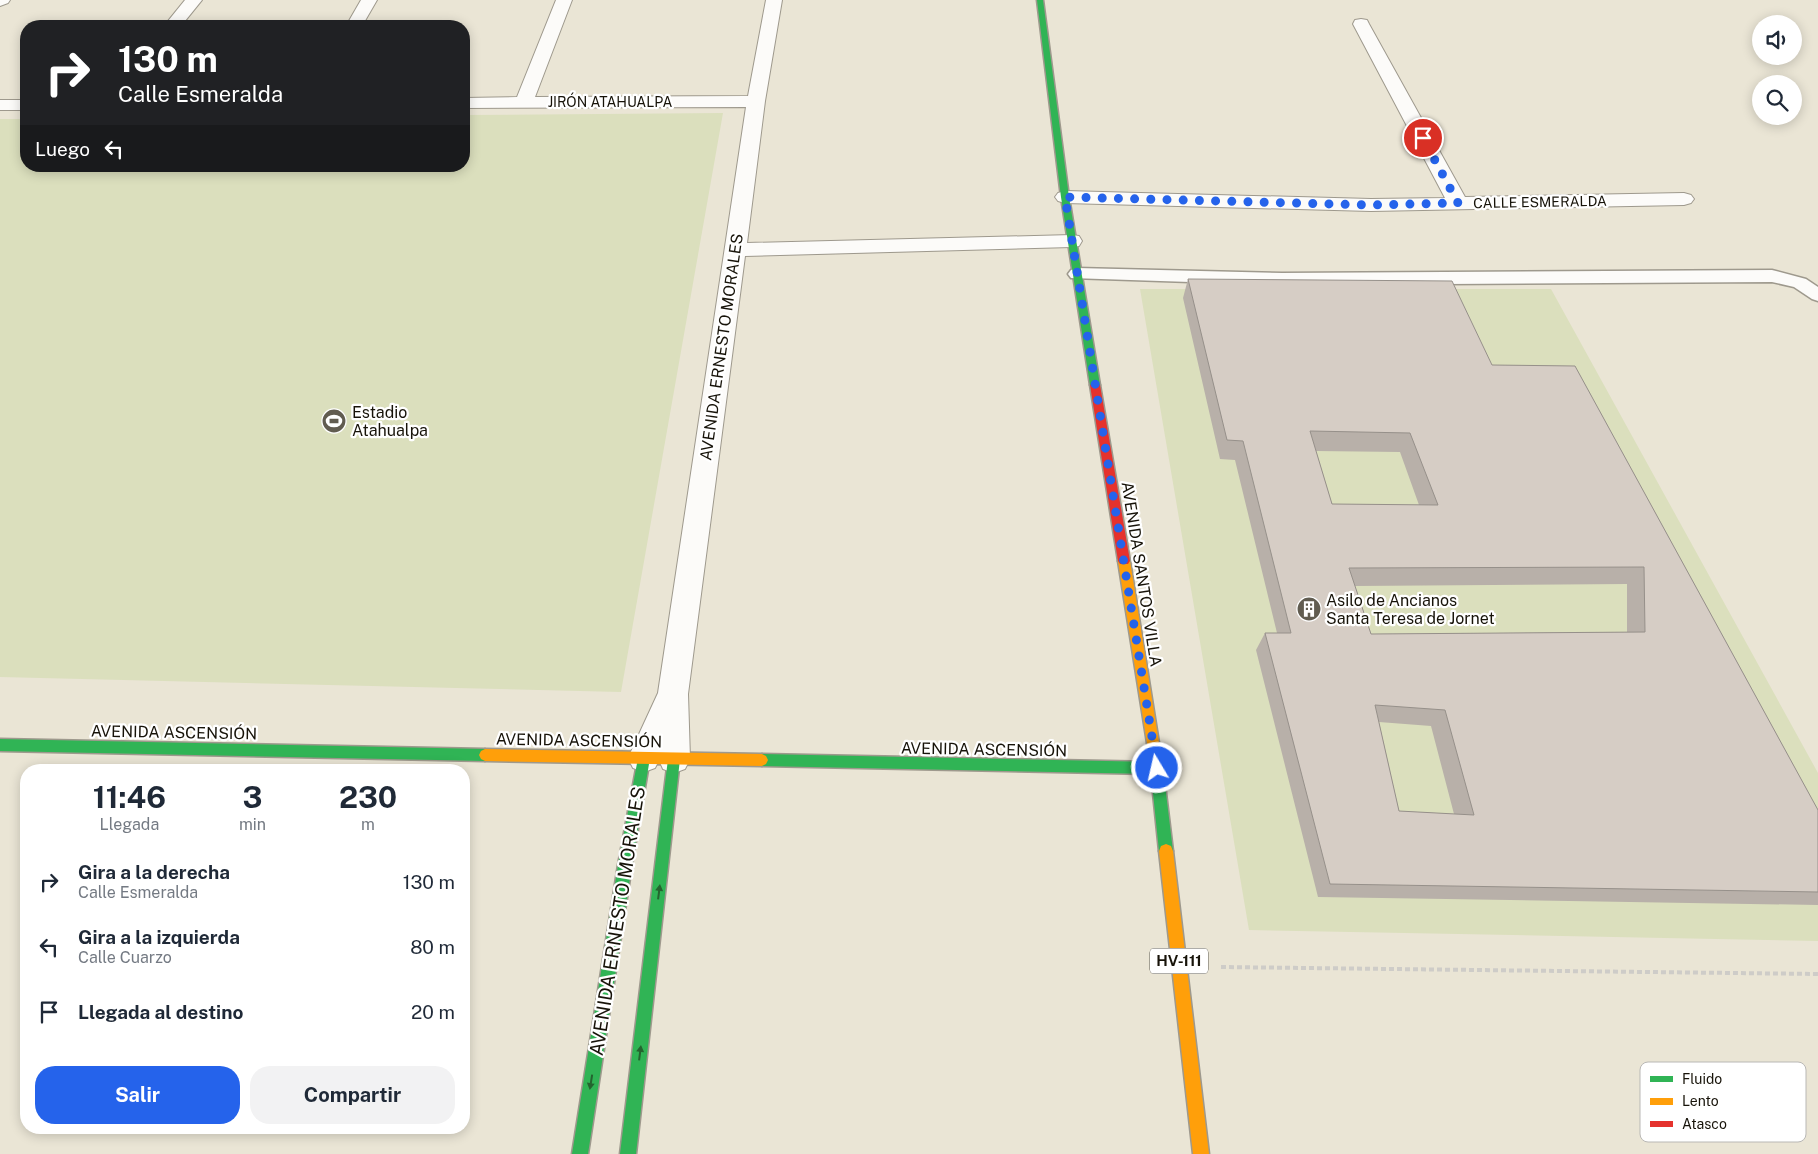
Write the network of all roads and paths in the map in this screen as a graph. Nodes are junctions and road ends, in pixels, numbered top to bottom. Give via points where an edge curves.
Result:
1 (194, 0) edge
2 (370, 0) edge
3 (564, 0) edge
4 (774, 0) edge
5 (1040, 0) edge
6 (177, 20) edge
7 (358, 20) edge
8 (1361, 24) dead end
9 (756, 101) junction
10 (524, 102) junction
11 (470, 103) edge
12 (0, 105) edge
13 (20, 105) edge
14 (1065, 197) junction
15 (1684, 199) dead end
16 (1458, 203) junction
17 (1072, 241) junction
18 (735, 250) junction
19 (1077, 274) junction
20 (1818, 295) edge
21 (673, 694) junction
22 (0, 745) edge
23 (644, 758) junction
24 (674, 759) junction
25 (1157, 768) junction
26 (1180, 966) junction
27 (1818, 974) edge
28 (580, 1154) edge
29 (628, 1154) edge
30 (1201, 1154) edge

1 - 6 street
2 - 7 street
3 - 10 street
4 - 9 street, AVENIDA ERNESTO MORALES
5 - 14 main road, AVENIDA SANTOS VILLA / HV-111
8 - 16 street
9 - 10 street, JIRÓN ATAHUALPA
9 - 18 street, AVENIDA ERNESTO MORALES
10 - 11 street, JIRÓN ATAHUALPA
12 - 13 street
14 - 16 street, CALLE ESMERALDA via 1371,205
14 - 17 main road, AVENIDA SANTOS VILLA / HV-111
15 - 16 street, CALLE ESMERALDA
17 - 18 street
17 - 19 main road, AVENIDA SANTOS VILLA / HV-111
18 - 21 street, AVENIDA ERNESTO MORALES
19 - 20 lane via 1282,279 1772,276 1800,284
19 - 25 main road, AVENIDA SANTOS VILLA / HV-111
21 - 23 street, AVENIDA ERNESTO MORALES
21 - 24 street, AVENIDA ERNESTO MORALES
22 - 23 main road, AVENIDA ASCENSIÓN
23 - 24 main road, AVENIDA ASCENSIÓN
23 -> 28 main road, AVENIDA ERNESTO MORALES
24 - 25 main road, AVENIDA ASCENSIÓN
29 -> 24 main road, AVENIDA ERNESTO MORALES
25 - 26 main road, AVENIDA SANTOS VILLA / HV-111
26 - 27 path
26 - 30 main road, AVENIDA SANTOS VILLA / HV-111

